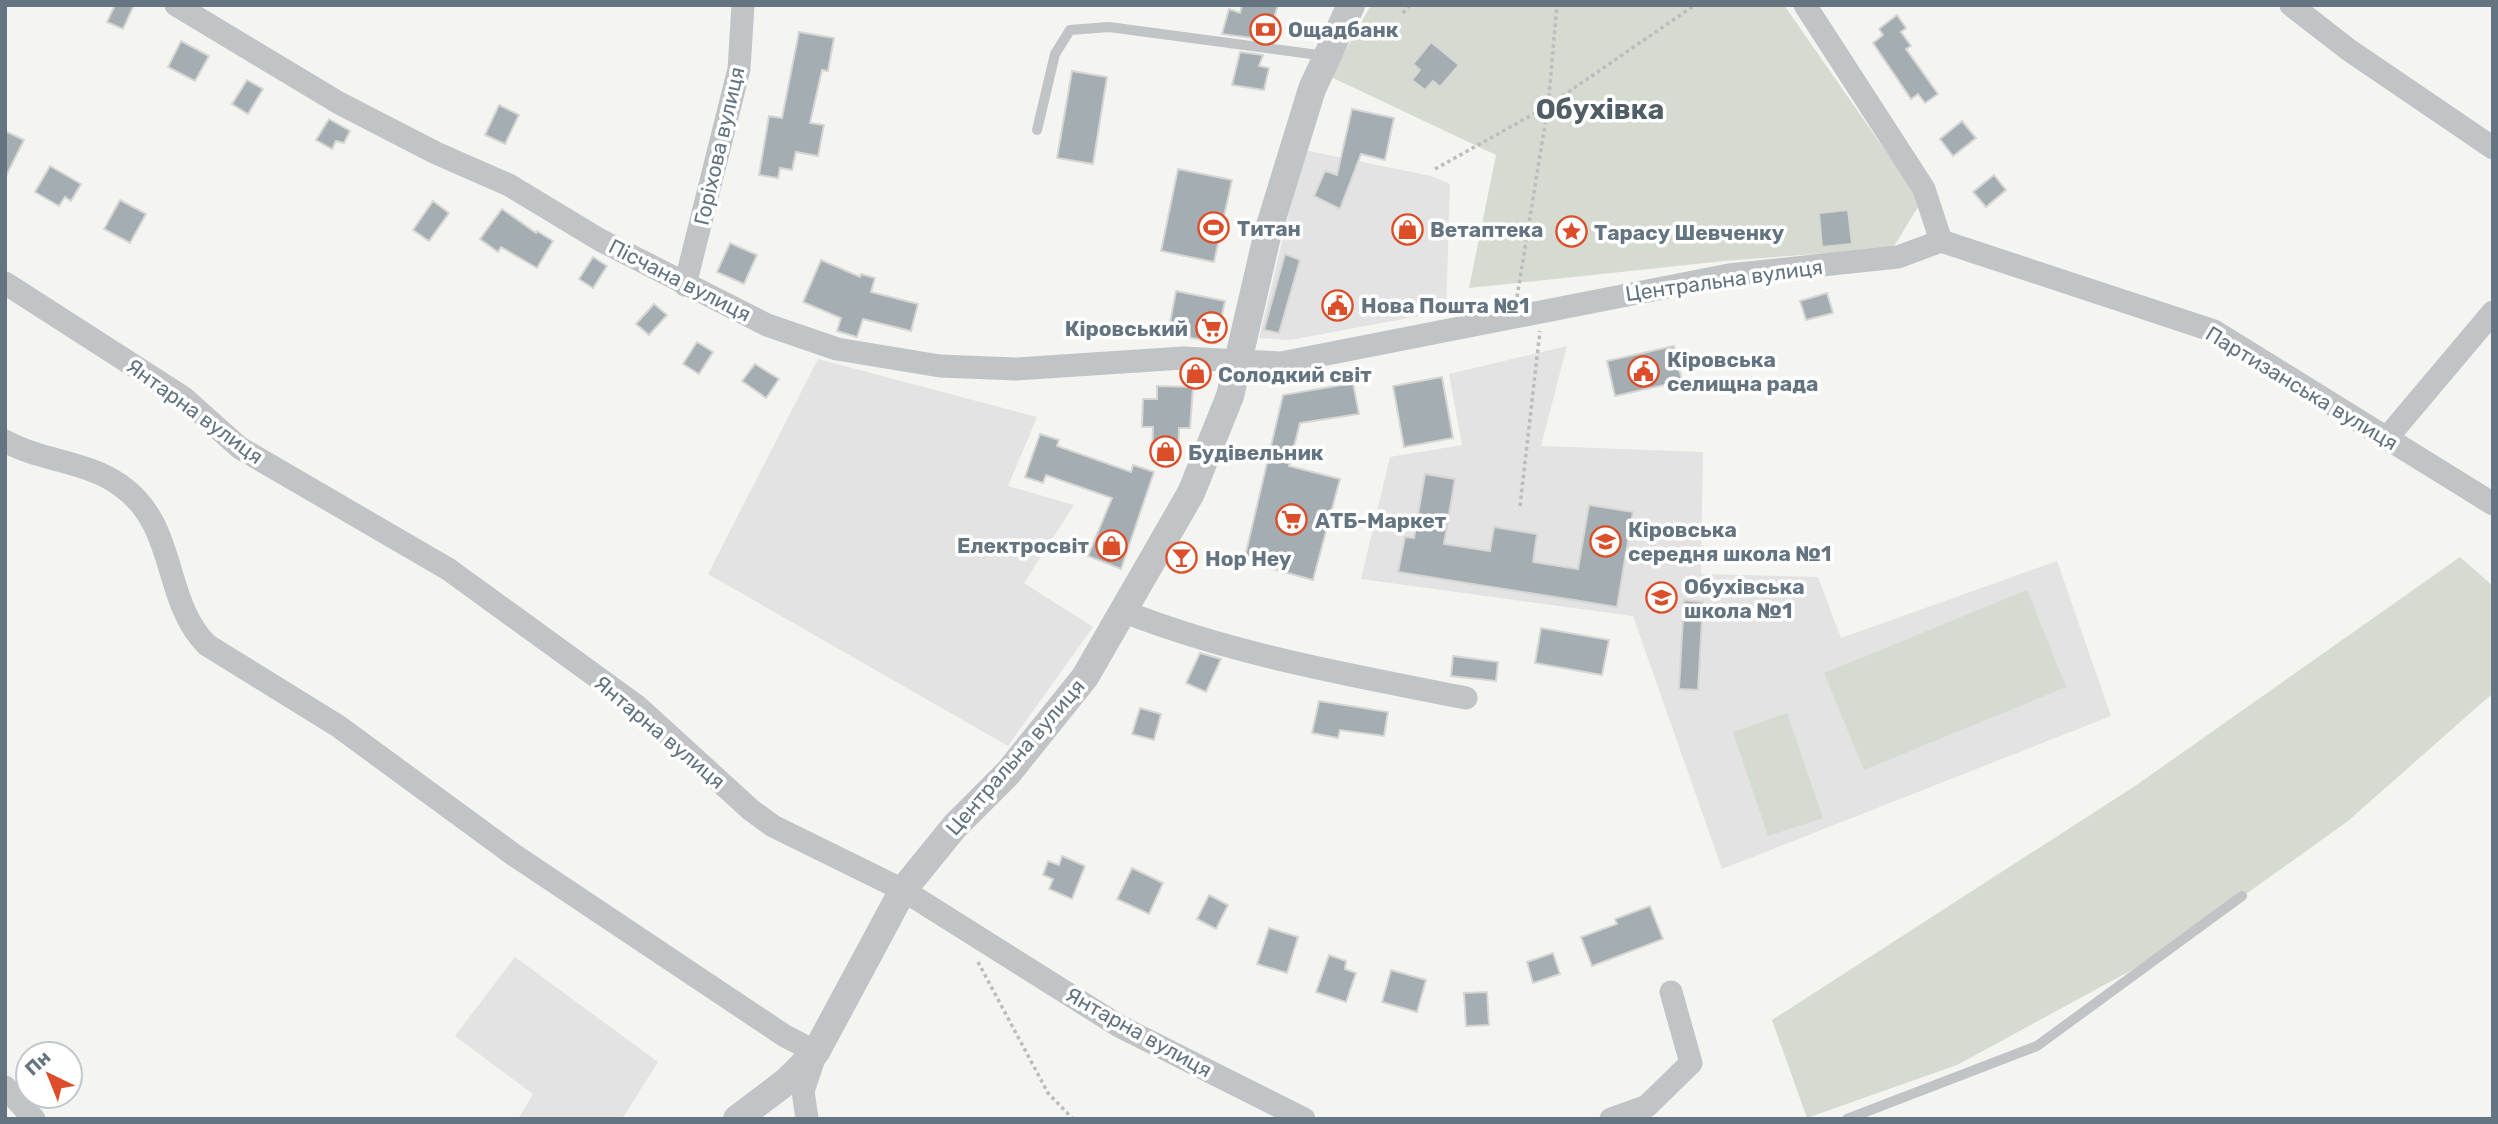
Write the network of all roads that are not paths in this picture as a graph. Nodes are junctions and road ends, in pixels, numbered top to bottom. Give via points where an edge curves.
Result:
1 (176, 5) edge
2 (743, 5) edge
3 (1351, 5) edge
4 (1805, 5) edge
5 (2291, 5) edge
6 (1325, 57) junction
7 (1037, 130) dead end
8 (2493, 148) edge
9 (1941, 241) junction
10 (5, 283) edge
11 (685, 285) junction
12 (2493, 312) edge
13 (1237, 360) junction
14 (2386, 439) junction
15 (5, 441) edge
16 (2493, 504) edge
17 (1125, 612) junction
18 (1466, 698) dead end
19 (903, 890) junction
20 (2242, 897) dead end
21 (1671, 992) dead end
22 (816, 1052) junction
23 (5, 1087) edge
24 (34, 1119) edge
25 (737, 1119) edge
26 (807, 1119) edge
27 (1304, 1119) edge
28 (1611, 1119) edge
29 (1847, 1119) edge

1 - 11 street, Пісчана вулиця via 339,103 509,185
2 - 11 street, Горіхова вулиця via 739,69
3 - 6 street, Центральна вулиця
4 - 9 street via 1924,189
5 - 8 street
6 - 7 lane via 1109,27 1070,30 1055,54
6 - 13 street, Центральна вулиця via 1268,232
9 - 13 street, Центральна вулиця via 1898,257 1729,275 1281,363
9 - 14 street, Партизанська вулиця via 2214,331
10 - 19 street, Янтарна вулиця via 184,398 240,448 448,569 637,706 773,826
11 - 13 street, Пісчана вулиця via 767,324 837,349 940,366 1016,369 1183,358
12 - 14 street
13 - 17 street, Центральна вулиця via 1212,448
14 - 16 street, Партизанська вулиця
15 - 22 street via 22,451 90,470 119,484 143,506 162,537 193,632 207,645 338,726 525,862 785,1036
17 - 18 street via 1176,632 1270,658
17 - 19 street, Центральна вулиця via 1085,677
19 - 22 street, Центральна вулиця
19 - 27 street, Янтарна вулиця via 1119,1026
20 - 29 lane via 2036,1046
21 - 28 street via 1691,1063 1647,1106
22 - 25 street, Центральна вулиця
22 - 26 street via 803,1091
23 - 24 street

